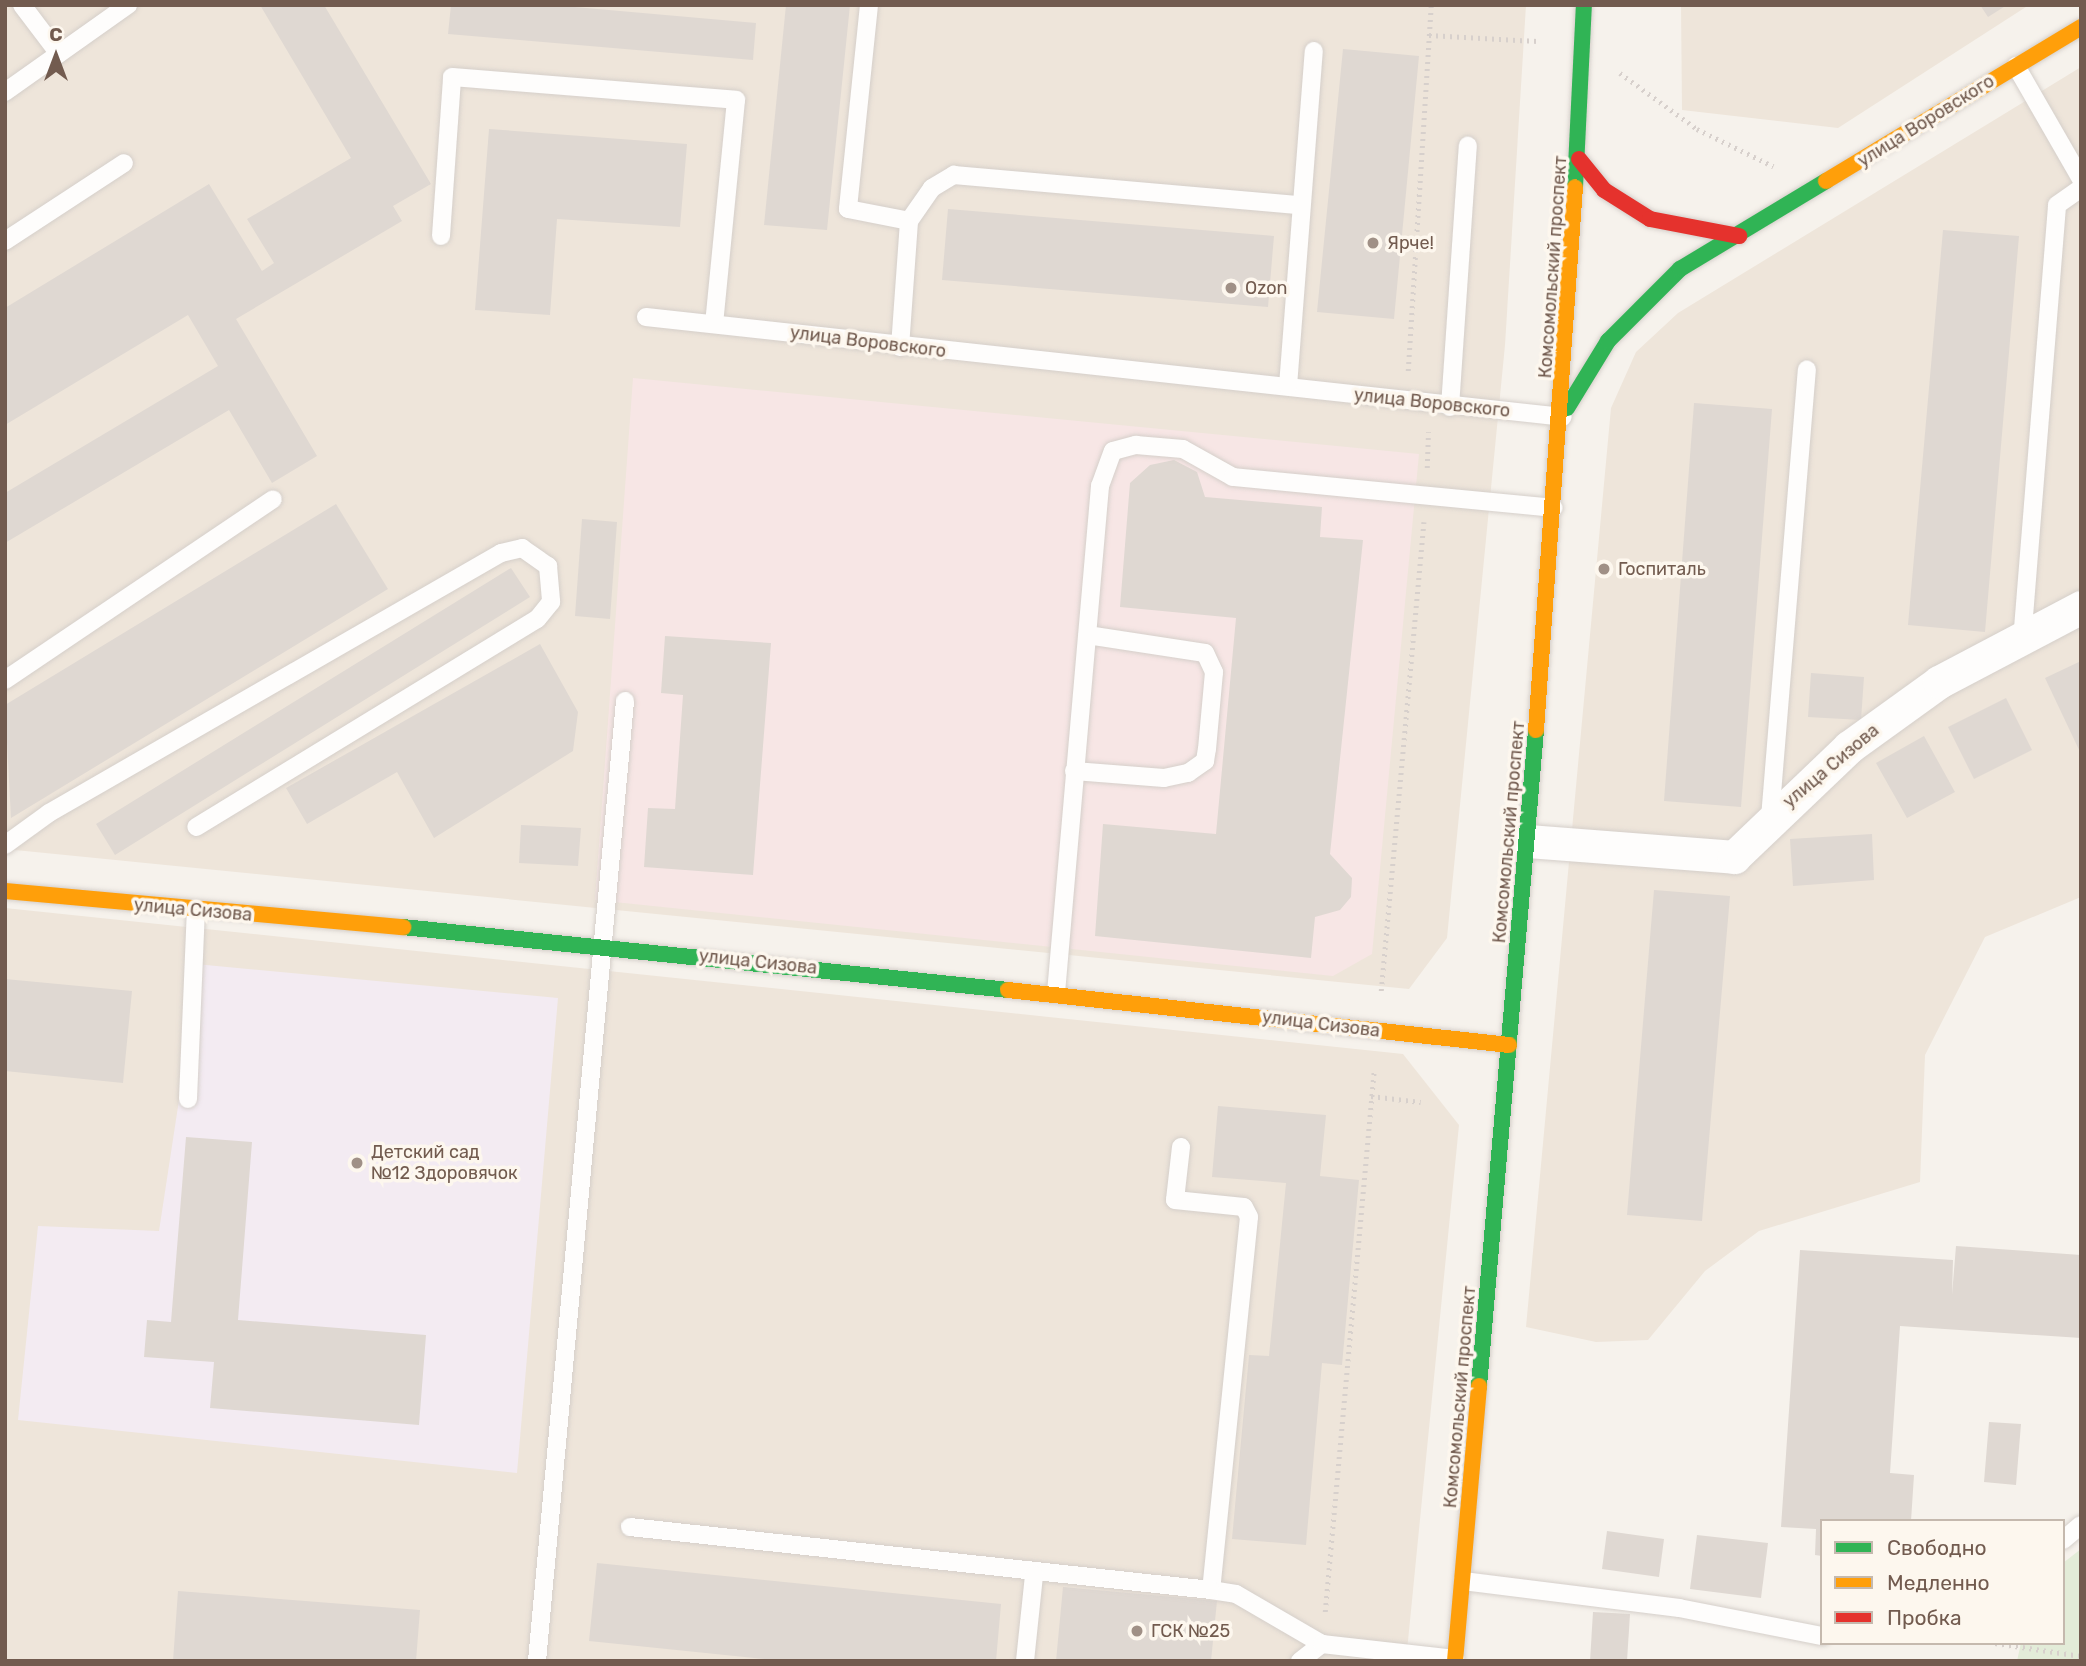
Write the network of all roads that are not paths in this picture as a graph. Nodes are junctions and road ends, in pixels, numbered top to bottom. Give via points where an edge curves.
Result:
1 (22, 5) edge
2 (128, 5) edge
3 (869, 5) edge
4 (1584, 5) edge
5 (2081, 27) edge
6 (1314, 51) dead end
7 (59, 54) junction
8 (2016, 66) junction
9 (5, 92) edge
10 (1468, 146) dead end
11 (1579, 159) junction
12 (124, 163) dead end
13 (2081, 179) edge
14 (2081, 188) edge
15 (1300, 205) junction
16 (909, 221) junction
17 (441, 236) dead end
18 (1739, 236) junction
19 (5, 241) edge
20 (646, 317) dead end
21 (714, 323) junction
22 (900, 347) junction
23 (1807, 370) dead end
24 (1288, 386) junction
25 (1450, 407) junction
26 (1563, 417) junction
27 (273, 499) dead end
28 (1554, 508) junction
29 (2081, 607) edge
30 (1087, 635) junction
31 (2022, 641) junction
32 (5, 680) edge
33 (625, 701) dead end
34 (1074, 771) junction
35 (1770, 818) junction
36 (196, 827) dead end
37 (1528, 841) junction
38 (5, 845) edge
39 (5, 891) edge
40 (196, 911) junction
41 (602, 946) junction
42 (1056, 993) junction
43 (1509, 1045) junction
44 (188, 1099) dead end
45 (1181, 1147) dead end
46 (2081, 1525) edge
47 (629, 1527) dead end
48 (2065, 1537) edge
49 (1034, 1575) junction
50 (1463, 1581) junction
51 (1211, 1590) junction
52 (1820, 1636) edge
53 (1322, 1644) junction
54 (1455, 1660) edge
55 (537, 1661) edge
56 (1025, 1661) edge
57 (1300, 1661) edge

1 - 7 lane
2 - 7 lane
3 - 16 lane via 848,209
4 - 11 main road, Комсомольский проспект
5 - 8 main road, улица Воровского
6 - 15 lane
7 - 9 lane
8 - 13 lane
8 - 18 main road, улица Воровского
10 - 25 lane
11 - 18 main road via 1604,190 1650,219
11 - 26 main road, Комсомольский проспект
12 - 19 lane
14 - 31 lane via 2057,205
15 - 16 lane via 954,175 932,188
15 - 24 lane
16 - 22 lane
17 - 21 lane via 452,77 736,100
18 - 26 main road, улица Воровского via 1652,292 1588,368
20 - 21 lane, улица Воровского
21 - 22 lane, улица Воровского
22 - 24 lane, улица Воровского
23 - 35 lane
24 - 25 lane, улица Воровского
25 - 26 lane, улица Воровского
26 - 28 main road, Комсомольский проспект
27 - 32 lane
28 - 30 lane via 1233,477 1183,449 1136,445 1113,451 1102,468
28 - 37 main road, Комсомольский проспект
29 - 31 street, улица Сизова
30 - 34 lane
30 - 34 lane via 1205,653 1214,672 1207,749 1205,761 1188,773 1164,778
31 - 35 street, улица Сизова via 1939,682 1849,747
33 - 41 lane via 611,902
34 - 42 lane
35 - 37 street, улица Сизова via 1734,857
36 - 38 lane via 537,619 551,602 548,566 522,548 501,553 49,813
37 - 43 main road, Комсомольский проспект
39 - 40 main road, улица Сизова
40 - 41 main road, улица Сизова
40 - 44 lane
41 - 42 main road, улица Сизова
41 - 55 lane
42 - 43 main road, улица Сизова
43 - 50 main road, Комсомольский проспект
45 - 51 lane via 1175,1200 1244,1208 1249,1217
46 - 48 lane
47 - 49 lane
49 - 51 lane
49 - 56 lane
50 - 52 lane via 1679,1608
50 - 54 main road, Комсомольский проспект
51 - 53 lane via 1236,1594
53 - 54 lane
53 - 57 lane

